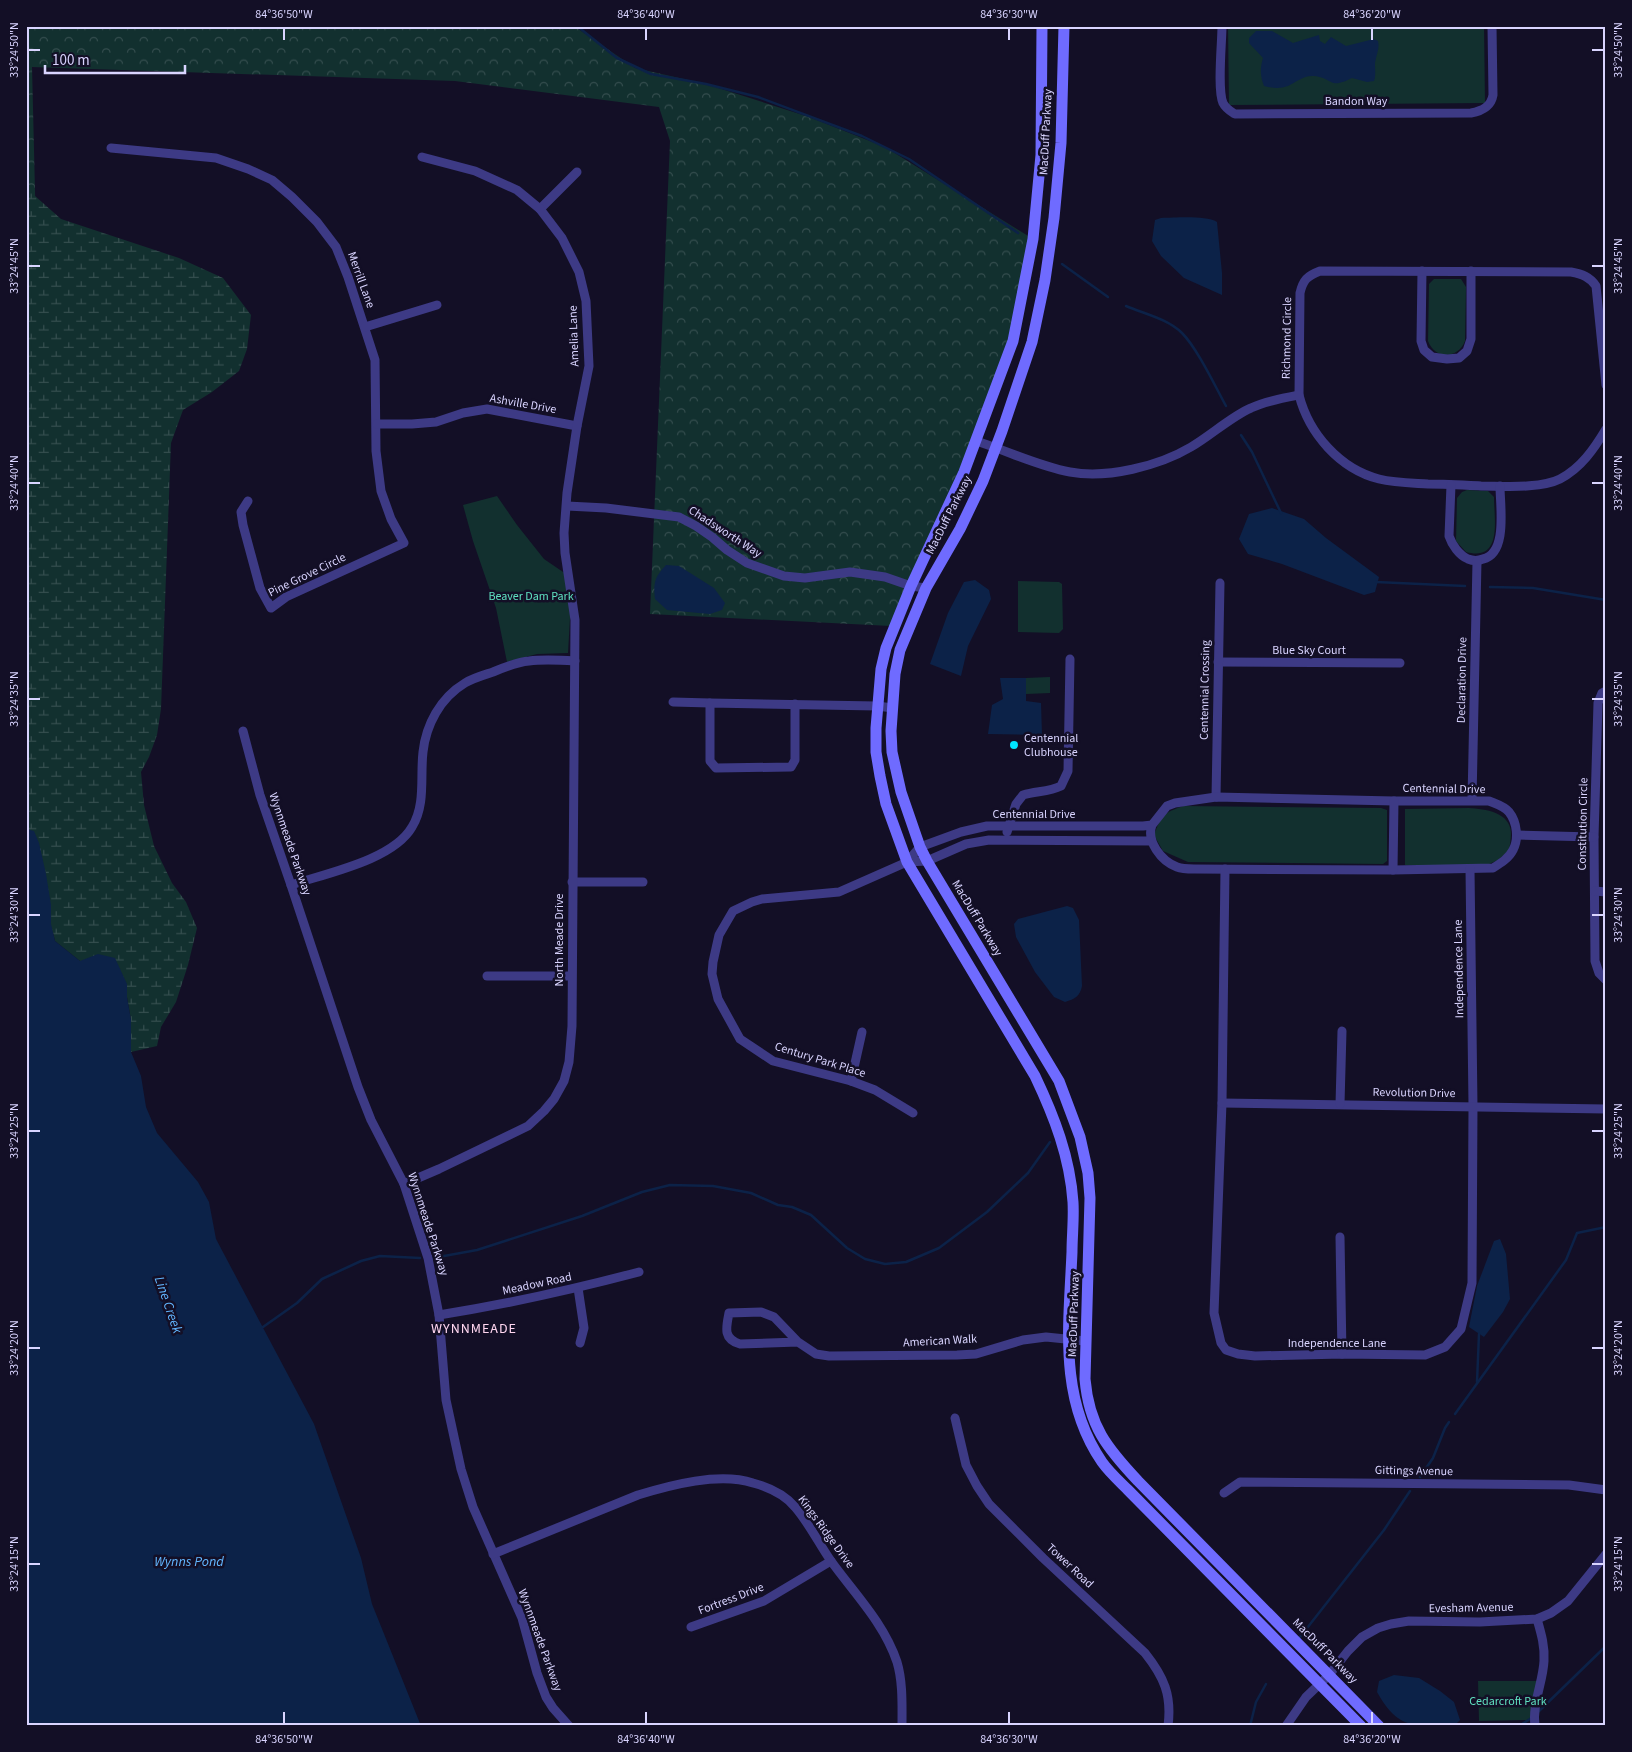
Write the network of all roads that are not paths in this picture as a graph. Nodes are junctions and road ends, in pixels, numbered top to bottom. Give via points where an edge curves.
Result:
1 (1042, 26) edge
2 (1064, 26) edge
3 (1222, 26) edge
4 (1492, 26) edge
5 (111, 148) dead end
6 (422, 157) dead end
7 (577, 172) dead end
8 (540, 209) junction
9 (1422, 271) junction
10 (1471, 271) junction
11 (437, 305) dead end
12 (365, 328) junction
13 (1606, 385) edge
14 (1299, 396) junction
15 (377, 424) junction
16 (577, 426) junction
17 (1606, 429) edge
18 (976, 441) junction
19 (995, 447) junction
20 (1451, 485) junction
21 (1500, 486) junction
22 (248, 501) dead end
23 (567, 506) junction
24 (404, 543) joint
25 (1477, 561) junction
26 (1220, 583) dead end
27 (911, 586) junction
28 (926, 588) junction
29 (574, 603) joint
30 (1070, 659) dead end
31 (575, 661) junction
32 (1218, 662) junction
33 (1400, 663) dead end
34 (1606, 691) edge
35 (673, 702) dead end
36 (710, 703) junction
37 (795, 704) junction
38 (877, 706) junction
39 (893, 708) junction
40 (243, 731) dead end
41 (1601, 757) edge
42 (1216, 797) junction
43 (1472, 800) junction
44 (1394, 801) junction
45 (1152, 825) junction
46 (1008, 827) junction
47 (1517, 835) junction
48 (1594, 837) junction
49 (1006, 839) junction
50 (1151, 841) junction
51 (920, 846) junction
52 (927, 861) junction
53 (907, 862) junction
54 (1225, 869) junction
55 (1470, 869) junction
56 (1393, 870) junction
57 (572, 882) junction
58 (643, 882) dead end
59 (292, 885) junction
60 (1594, 892) junction
61 (1606, 892) edge
62 (487, 976) dead end
63 (571, 976) junction
64 (1606, 980) edge
65 (1342, 1031) dead end
66 (862, 1032) dead end
67 (851, 1081) junction
68 (1222, 1103) junction
69 (1340, 1104) junction
70 (1473, 1106) junction
71 (1606, 1109) edge
72 (914, 1113) dead end
73 (404, 1184) junction
74 (1340, 1237) dead end
75 (638, 1272) dead end
76 (578, 1288) junction
77 (439, 1315) junction
78 (1069, 1338) junction
79 (1086, 1341) junction
80 (580, 1342) dead end
81 (798, 1342) junction
82 (1342, 1354) junction
83 (955, 1418) dead end
84 (1606, 1490) edge
85 (1224, 1493) dead end
86 (493, 1554) junction
87 (1606, 1554) edge
88 (831, 1561) junction
89 (1537, 1619) junction
90 (691, 1627) dead end
91 (1329, 1675) junction
92 (1320, 1684) junction
93 (1534, 1724) edge
94 (569, 1726) edge
95 (902, 1726) edge
96 (1168, 1726) edge
97 (1286, 1726) edge
98 (1361, 1726) edge
99 (1379, 1726) edge

1 - 18 street, MacDuff Parkway via 1042,155 1033,239 1013,342
2 - 19 street, MacDuff Parkway via 1061,143 1045,280 1032,342
3 - 4 street, Bandon Way via 1222,102 1235,114 1480,111 1488,106 1493,95
5 - 12 street, Merrill Lane via 216,158 272,180 317,222 336,247
6 - 8 street, Amelia Lane via 498,180 517,190
7 - 8 street
8 - 16 street, Amelia Lane via 562,238 579,272 586,301 589,366
9 - 10 street, Richmond Circle
9 - 10 street via 1421,340 1424,350 1432,357 1447,359 1459,358 1467,351 1471,339
9 - 14 street, Richmond Circle via 1320,271 1308,275 1300,293
10 - 13 street, Richmond Circle via 1571,272 1591,279 1596,286
11 - 12 street
12 - 15 street, Merrill Lane via 374,360
14 - 19 street via 1251,408 1188,449 1155,464 1128,470 1072,472 1044,466
14 - 20 street, Richmond Circle via 1313,429 1333,454 1349,466 1390,482
15 - 16 street, Ashville Drive via 436,422 487,409
15 - 24 street, Merrill Lane via 376,451 381,491
16 - 23 street, Amelia Lane
17 - 21 street, Richmond Circle via 1578,467 1558,480 1528,486
18 - 19 street
18 - 27 street, MacDuff Parkway
19 - 28 street, MacDuff Parkway via 960,529
20 - 21 street, Richmond Circle
20 - 25 street via 1451,544 1468,559
21 - 25 street via 1499,542 1495,552
22 - 24 street, Pine Grove Circle via 241,512 243,525 260,588 271,608 286,597
23 - 27 street, Chadsworth Way via 679,517 747,563 784,576 805,578 850,572
23 - 29 street, Amelia Lane via 565,553
25 - 43 street, Declaration Drive
26 - 32 street, Centennial Crossing
27 - 28 street, Chadsworth Way
27 - 38 street, MacDuff Parkway via 886,648
28 - 39 street, MacDuff Parkway via 900,650
29 - 31 street, North Meade Drive
30 - 46 street via 1068,770 1061,786 1051,791 1039,790 1023,795 1016,804
31 - 57 street, North Meade Drive
31 - 59 street via 527,661 464,684 437,710 431,722 423,752 422,798 413,826 388,850 366,861
32 - 33 street, Blue Sky Court
32 - 42 street, Centennial Crossing
34 - 41 street, Constitution Circle via 1598,703
35 - 36 street
36 - 37 street
36 - 37 street via 710,761 716,768 791,767 794,760
37 - 38 street
38 - 39 street
38 - 53 street, MacDuff Parkway via 876,752 880,776 886,804
39 - 51 street, MacDuff Parkway via 891,732 896,774
40 - 59 street, Wynnmeade Parkway via 260,795
41 - 48 street, Constitution Circle
42 - 44 street, Centennial Drive
42 - 45 street, Centennial Drive via 1167,806
43 - 44 street, Centennial Drive
43 - 47 street, Centennial Drive via 1500,805 1510,813
44 - 56 street
45 - 46 street, Centennial Drive
45 - 50 street
46 - 49 street
46 - 51 street, Centennial Drive via 987,826
47 - 48 street
47 - 55 street via 1514,850 1505,861 1493,868
48 - 60 street, Constitution Circle
49 - 50 street, Centennial Drive
49 - 52 street, Centennial Drive via 966,844
50 - 54 street via 1160,855 1178,868
51 - 52 street, MacDuff Parkway
51 - 53 street
52 - 53 street
52 - 79 street, MacDuff Parkway via 1059,1081 1080,1137 1090,1198
53 - 67 street, Century Park Place via 839,892 752,902 734,911 719,935 712,974 714,988 740,1039 773,1061
53 - 78 street, MacDuff Parkway via 1035,1076 1063,1143 1073,1204
54 - 56 street
54 - 68 street, Independence Lane
55 - 56 street
55 - 70 street, Independence Lane
57 - 58 street
57 - 63 street, North Meade Drive
59 - 73 street, Wynnmeade Parkway via 358,1087
60 - 61 street
60 - 64 street, Constitution Circle via 1595,961 1599,973
62 - 63 street
63 - 73 street, North Meade Drive via 569,1062 564,1081 544,1111 528,1126
65 - 69 street
66 - 67 street
67 - 72 street, Century Park Place via 875,1090
68 - 69 street, Revolution Drive
68 - 82 street, Independence Lane via 1214,1313 1221,1342 1226,1350 1254,1356
69 - 70 street, Revolution Drive
70 - 71 street, Revolution Drive
70 - 82 street, Independence Lane via 1472,1283 1461,1329 1445,1347 1426,1355
73 - 77 street, Wynnmeade Parkway via 428,1258
74 - 82 street
75 - 76 street, Meadow Road
76 - 77 street, Meadow Road via 510,1304
76 - 80 street via 584,1328
77 - 86 street, Wynnmeade Parkway via 451,1428 470,1497
78 - 79 street, American Walk
78 - 81 street, American Walk via 1023,1340 976,1354 947,1356 829,1356 816,1354
78 - 92 street, MacDuff Parkway via 1074,1400 1081,1422 1103,1464
79 - 91 street, MacDuff Parkway via 1086,1394 1100,1436 1113,1455
81 - 81 street, American Walk via 774,1317 761,1312 729,1313 726,1329 734,1342
83 - 96 street, Tower Road via 966,1465 990,1504 1155,1666 1167,1690
84 - 85 street, Gittings Avenue via 1569,1485 1240,1482
86 - 88 street, Kings Ridge Drive via 638,1495 689,1482 737,1480 764,1486 785,1497
86 - 94 street, Wynnmeade Parkway via 522,1618 546,1697
87 - 89 street, Evesham Avenue via 1568,1601
88 - 90 street, Fortress Drive via 764,1601
88 - 95 street, Kings Ridge Drive via 884,1632 891,1648 900,1678
89 - 91 street, Evesham Avenue via 1391,1624 1362,1637
89 - 93 street via 1544,1662
91 - 92 street, Evesham Avenue
91 - 99 street, MacDuff Parkway
92 - 97 street, Evesham Avenue via 1306,1697
92 - 98 street, MacDuff Parkway

